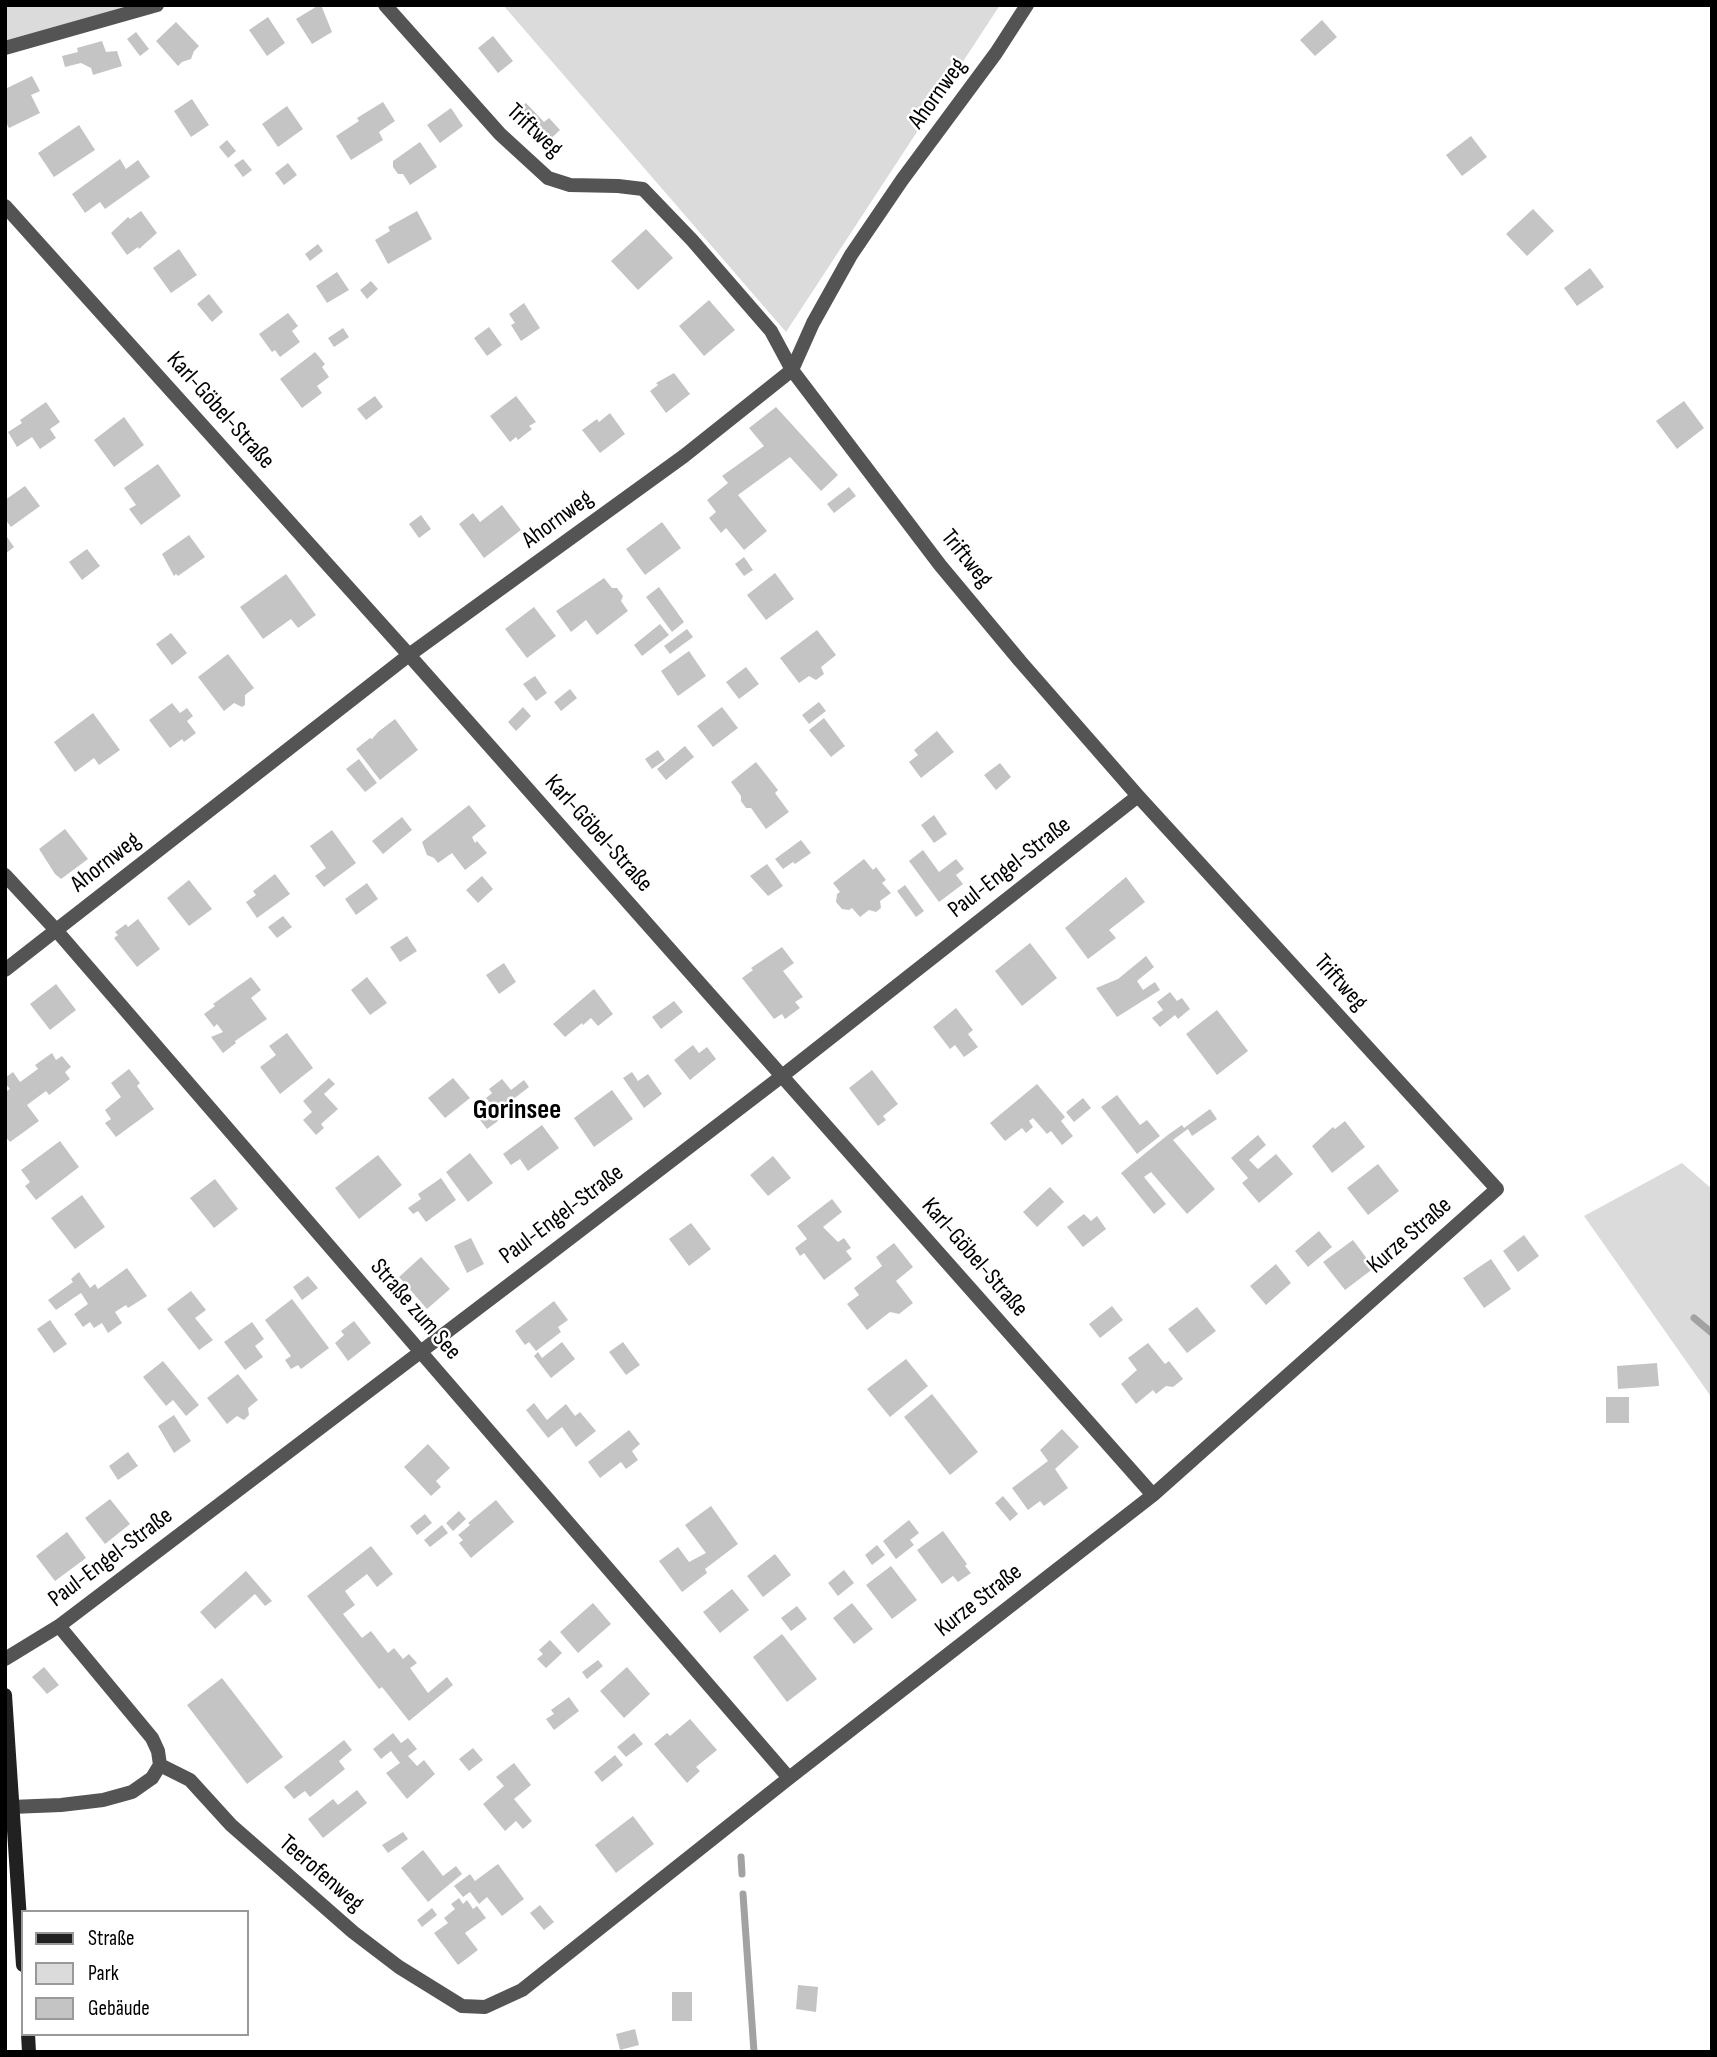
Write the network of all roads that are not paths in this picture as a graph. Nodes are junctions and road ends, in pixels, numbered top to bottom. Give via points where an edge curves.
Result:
1 (157, 5) edge
2 (385, 5) edge
3 (1027, 5) edge
4 (5, 48) edge
5 (5, 206) edge
6 (792, 370) junction
7 (409, 655) junction
8 (1138, 796) junction
9 (5, 875) edge
10 (56, 930) junction
11 (5, 970) edge
12 (782, 1076) junction
13 (1497, 1189) joint
14 (421, 1352) junction
15 (1153, 1495) junction
16 (59, 1626) junction
17 (5, 1659) edge
18 (5, 1695) edge
19 (160, 1765) junction
20 (789, 1778) junction
21 (11, 1807) junction
22 (21, 1939) edge
23 (462, 2006) joint

1 - 4 street
2 - 6 street, Triftweg via 500,134 548,178 570,185 643,189 754,310
3 - 6 street, Ahornweg via 851,255
5 - 7 street, Karl-Göbel-Straße
6 - 7 street, Ahornweg via 684,456
6 - 8 street, Triftweg via 940,565
7 - 10 street, Ahornweg
7 - 12 street, Karl-Göbel-Straße
8 - 12 street, Paul-Engel-Straße
8 - 13 street, Triftweg
9 - 10 street, Straße zum See
10 - 11 street, Ahornweg
10 - 14 street, Straße zum See
12 - 14 street, Paul-Engel-Straße
12 - 15 street, Karl-Göbel-Straße
13 - 15 street, Kurze Straße
14 - 16 street, Paul-Engel-Straße
14 - 20 street, Straße zum See
15 - 20 street, Kurze Straße
16 - 17 street, Paul-Engel-Straße
16 - 19 street via 152,1738
18 - 21 main road
19 - 21 street via 152,1778 132,1792 93,1802
19 - 23 street, Teerofenweg via 190,1780 231,1825 353,1932
20 - 23 street, Kurze Straße via 522,1990 485,2007
21 - 22 main road

